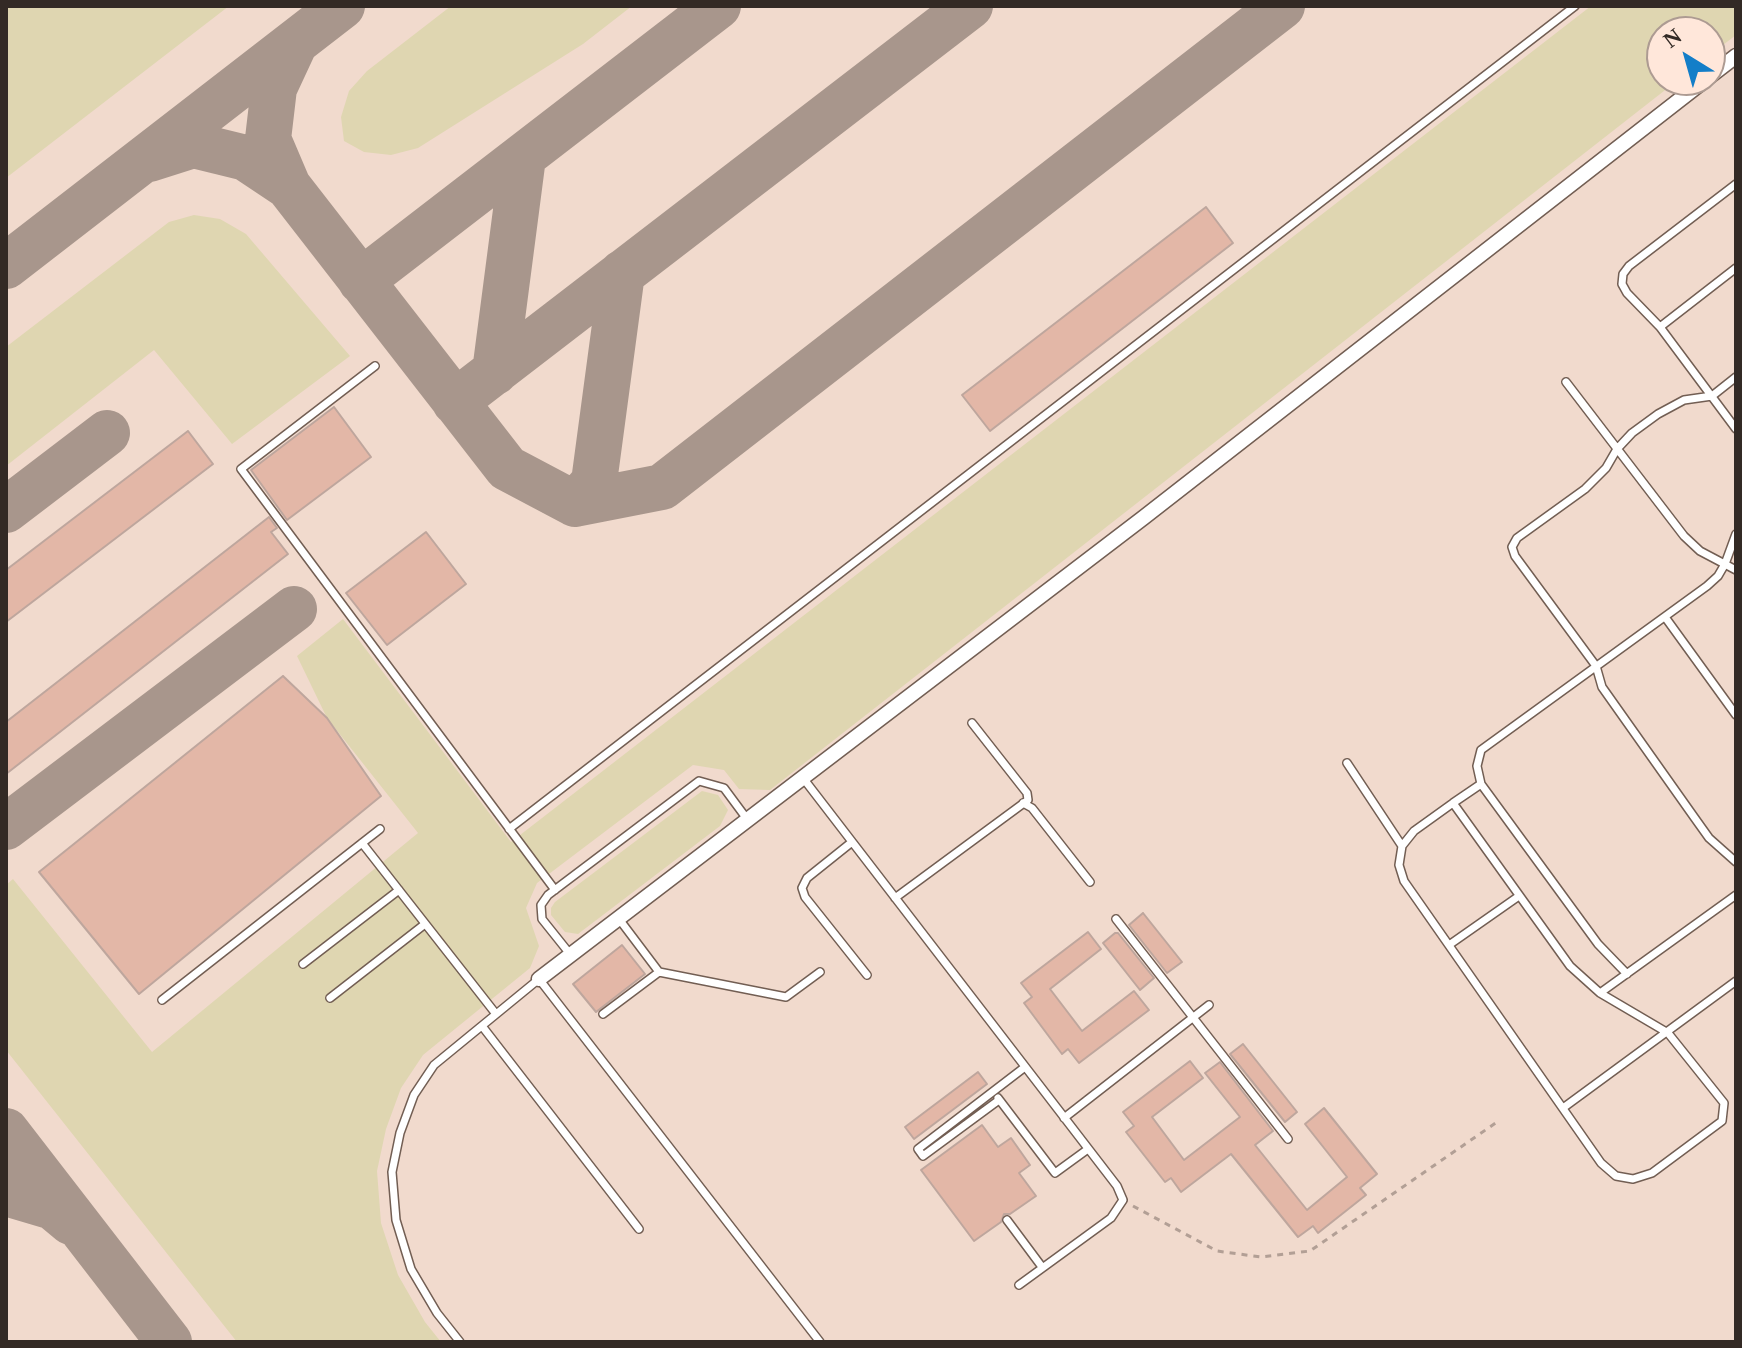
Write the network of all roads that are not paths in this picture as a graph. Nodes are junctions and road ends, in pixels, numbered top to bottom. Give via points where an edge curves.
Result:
1 (1575, 6) edge
2 (1684, 96) edge
3 (1736, 184) edge
4 (1736, 268) edge
5 (1660, 327) junction
6 (375, 366) dead end
7 (1736, 377) edge
8 (1566, 382) dead end
9 (1712, 396) junction
10 (1736, 429) edge
11 (1617, 449) junction
12 (1736, 534) edge
13 (1725, 564) junction
14 (1736, 570) edge
15 (1665, 617) junction
16 (1596, 666) junction
17 (1736, 715) edge
18 (972, 723) dead end
19 (1347, 763) dead end
20 (802, 778) junction
21 (1481, 784) junction
22 (1023, 803) junction
23 (1453, 803) junction
24 (747, 819) junction
25 (380, 829) dead end
26 (509, 829) junction
27 (852, 842) junction
28 (362, 843) junction
29 (1402, 846) junction
30 (1736, 862) edge
31 (1090, 882) dead end
32 (399, 890) junction
33 (555, 890) junction
34 (1736, 895) edge
35 (1519, 896) junction
36 (895, 898) junction
37 (618, 918) junction
38 (1116, 919) dead end
39 (425, 924) junction
40 (1449, 945) junction
41 (570, 954) junction
42 (303, 964) dead end
43 (659, 972) junction
44 (820, 972) dead end
45 (1627, 974) junction
46 (867, 975) dead end
47 (539, 979) junction
48 (1736, 981) edge
49 (1600, 993) junction
50 (330, 998) dead end
51 (162, 1000) dead end
52 (1209, 1005) dead end
53 (496, 1014) junction
54 (603, 1014) dead end
55 (1194, 1016) junction
56 (482, 1026) junction
57 (1668, 1033) junction
58 (1025, 1067) junction
59 (993, 1092) junction
60 (999, 1100) junction
61 (1563, 1108) junction
62 (1064, 1118) junction
63 (1288, 1139) dead end
64 (1088, 1149) junction
65 (1007, 1220) dead end
66 (639, 1229) dead end
67 (1042, 1267) junction
68 (1019, 1285) dead end
69 (460, 1342) edge
70 (820, 1342) edge

1 - 26 lane
2 - 20 street
3 - 5 lane via 1623,274 1627,293
4 - 5 lane
5 - 9 lane
6 - 26 lane via 241,469
7 - 9 lane
8 - 11 lane
9 - 10 lane
9 - 11 lane via 1684,400 1658,414
11 - 13 lane via 1684,536
11 - 16 lane via 1585,489 1512,547
12 - 13 lane
13 - 14 lane
13 - 15 lane via 1718,576
15 - 16 lane
15 - 17 lane
16 - 21 lane via 1481,750
16 - 30 lane via 1602,687 1709,838
18 - 22 lane via 1027,793
19 - 29 lane
20 - 24 street
20 - 27 lane
21 - 23 lane
21 - 45 lane via 1598,944
22 - 31 lane
22 - 36 lane
23 - 29 lane
23 - 35 lane
24 - 33 lane via 724,788 699,781
24 - 37 street
25 - 28 lane
26 - 33 lane
27 - 36 lane
27 - 46 lane via 802,888
28 - 32 lane
28 - 51 lane
29 - 40 lane via 1399,865 1404,881
32 - 39 lane
32 - 42 lane
33 - 41 lane via 541,905 542,919
34 - 45 lane
35 - 40 lane
35 - 49 lane via 1570,966
36 - 58 lane
37 - 41 street
37 - 43 lane
38 - 55 lane
39 - 50 lane
39 - 53 lane
40 - 61 lane
41 - 47 street
43 - 44 lane via 786,997
43 - 54 lane
45 - 49 lane
47 - 53 lane
47 - 70 lane
48 - 57 lane
49 - 57 lane
52 - 55 lane
53 - 56 lane
55 - 62 lane
55 - 63 lane
56 - 66 lane
56 - 69 lane via 434,1065 414,1095 392,1172 396,1220 411,1269
57 - 61 lane
57 - 61 lane via 1724,1103 1722,1121 1652,1173 1633,1179 1616,1176
58 - 59 lane
58 - 62 lane
59 - 60 lane
59 - 60 lane via 918,1149 923,1156
60 - 64 lane via 1055,1173
62 - 64 lane
64 - 67 lane via 1123,1200 1111,1218
65 - 67 lane
67 - 68 lane

